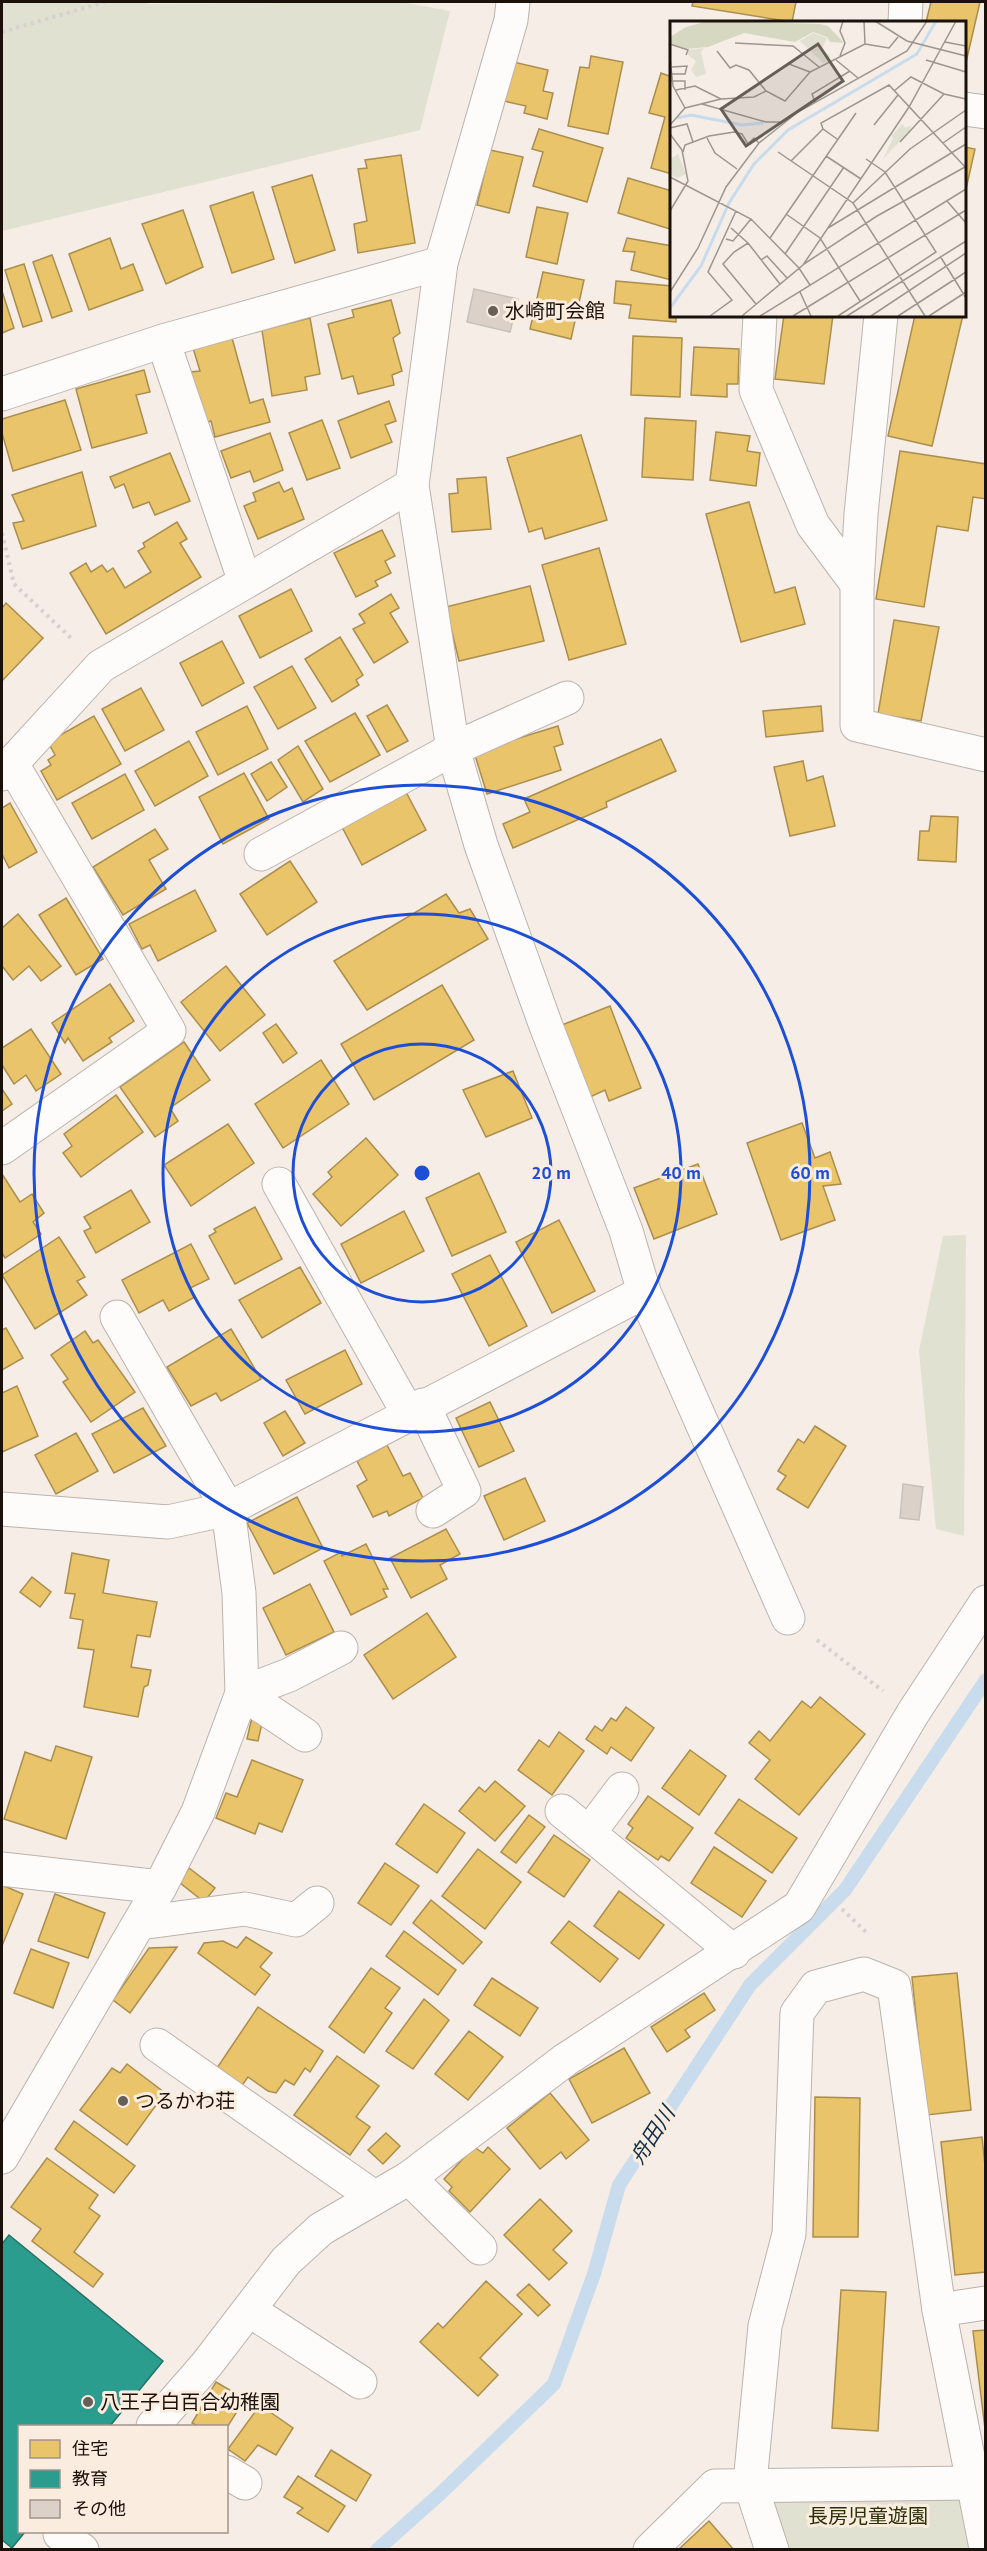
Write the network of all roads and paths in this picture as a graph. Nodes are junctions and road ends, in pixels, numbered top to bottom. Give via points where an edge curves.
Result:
1 (105, 2) edge
2 (513, 2) edge
3 (906, 2) edge
4 (905, 21) edge
5 (2, 32) edge
6 (966, 109) edge
7 (986, 112) edge
8 (441, 263) junction
9 (760, 316) edge
10 (881, 316) edge
11 (163, 341) junction
12 (2, 394) edge
13 (412, 485) junction
14 (2, 533) edge
15 (245, 582) junction
16 (858, 584) junction
17 (101, 666) junction
18 (567, 698) dead end
19 (453, 749) junction
20 (986, 755) edge
21 (7, 769) edge
22 (261, 854) dead end
23 (2, 1148) edge
24 (279, 1184) dead end
25 (645, 1292) junction
26 (117, 1317) dead end
27 (415, 1409) junction
28 (2, 1509) edge
29 (228, 1509) junction
30 (433, 1511) dead end
31 (986, 1602) edge
32 (788, 1618) joint
33 (341, 1648) dead end
34 (242, 1693) junction
35 (913, 1713) junction
36 (305, 1735) dead end
37 (622, 1789) dead end
38 (562, 1811) dead end
39 (589, 1833) junction
40 (2, 1869) edge
41 (160, 1887) junction
42 (317, 1903) dead end
43 (140, 1923) junction
44 (734, 1952) junction
45 (157, 2045) dead end
46 (2, 2157) edge
47 (409, 2178) junction
48 (374, 2197) junction
49 (480, 2248) dead end
50 (986, 2303) edge
51 (249, 2310) junction
52 (939, 2310) junction
53 (360, 2382) dead end
54 (155, 2425) edge
55 (750, 2483) junction
56 (971, 2483) junction
57 (986, 2548) edge
58 (650, 2550) edge
59 (772, 2550) edge

1 - 5 path
2 - 8 street
3 - 4 street
6 - 7 street
8 - 11 street
8 - 13 street
9 - 16 street via 756,390 813,525
10 - 16 street
11 - 12 street
11 - 15 street
13 - 15 street
13 - 19 street
14 - 17 path via 14,584
15 - 17 street
16 - 20 street via 857,725
17 - 21 street
18 - 19 street
19 - 22 street
19 - 25 street via 481,845 626,1231
21 - 23 street via 169,1031
24 - 27 street
25 - 27 street
25 - 32 street
26 - 29 street
27 - 29 street
27 - 30 street via 464,1491
28 - 29 street via 168,1522
29 - 34 street via 239,1593
31 - 35 street
32 - 35 path
33 - 34 street via 289,1675
34 - 36 street
34 - 41 street via 198,1812
35 - 44 street via 799,1907
37 - 39 street
38 - 39 street
39 - 44 street
40 - 41 street
41 - 43 street
42 - 43 street via 296,1920 244,1909
43 - 46 street
44 - 47 street via 565,2060
45 - 48 street
47 - 48 street
47 - 49 street
48 - 51 street via 321,2229 286,2261
50 - 52 street
51 - 53 street
51 - 54 street
52 - 55 street via 894,1986 864,1974 816,1987 796,2013 789,2234 765,2326
52 - 56 street
55 - 56 street
55 - 58 street via 715,2486
55 - 59 street
56 - 57 street

